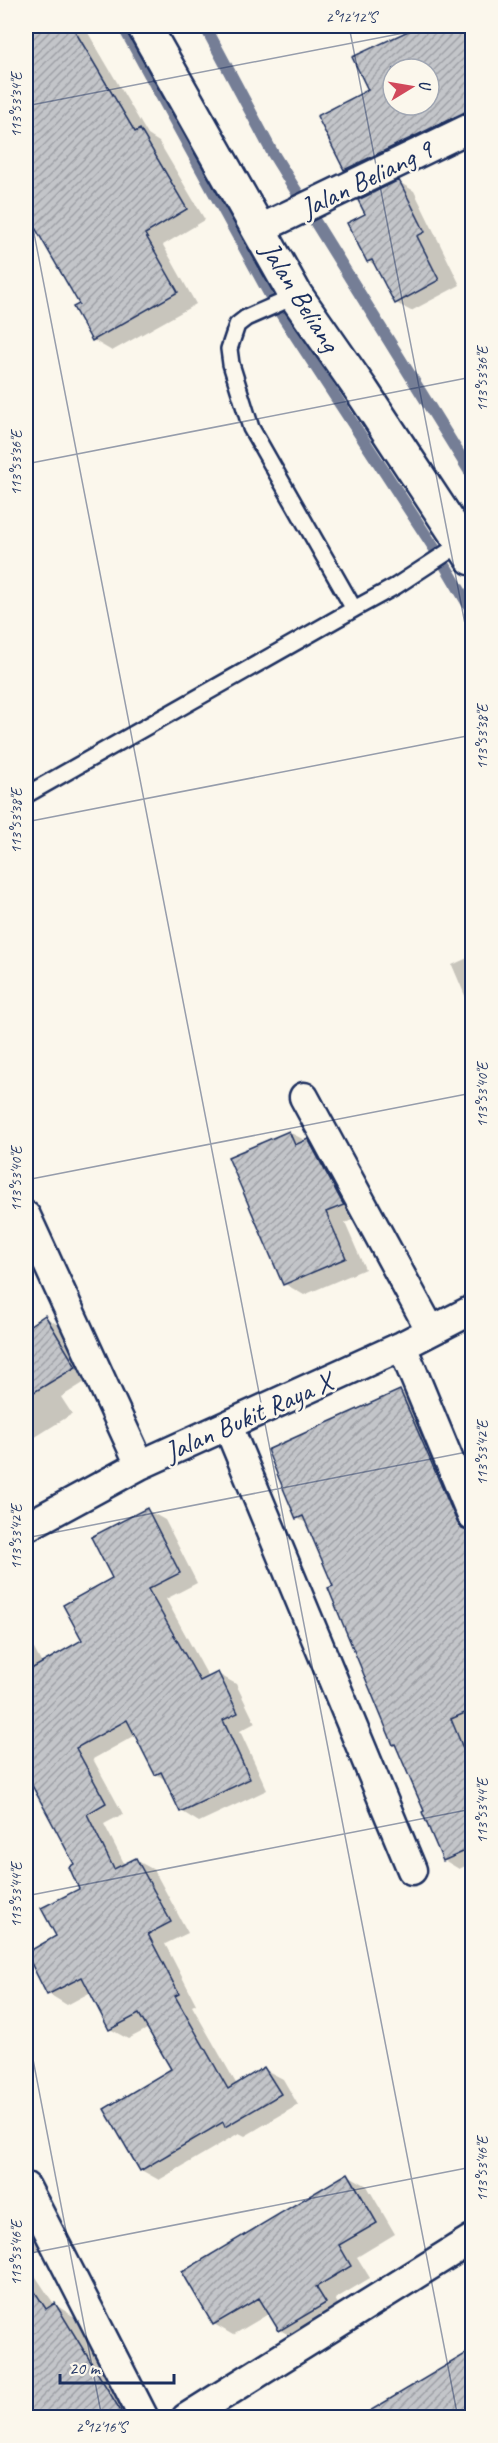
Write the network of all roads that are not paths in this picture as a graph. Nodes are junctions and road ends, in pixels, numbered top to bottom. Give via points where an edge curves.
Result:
1 (144, 26) edge
2 (472, 127) edge
3 (260, 229) junction
4 (296, 297) junction
5 (468, 550) edge
6 (354, 609) junction
7 (26, 795) edge
8 (304, 1097) dead end
9 (26, 1216) edge
10 (472, 1310) edge
11 (431, 1331) junction
12 (402, 1346) junction
13 (228, 1426) junction
14 (140, 1465) junction
15 (472, 1516) edge
16 (26, 1527) edge
17 (412, 1870) dead end
18 (26, 2187) edge
19 (471, 2243) edge
20 (144, 2418) edge
21 (186, 2418) edge

1 - 3 street, Jalan Beliang
2 - 3 street, Jalan Beliang 9
3 - 4 street, Jalan Beliang
4 - 5 street, Jalan Beliang
4 - 6 lane via 246,318 237,326 229,349 231,364 251,428
5 - 6 lane
6 - 7 lane
8 - 11 street
9 - 14 street
10 - 11 street, Jalan Bukit Raya X
11 - 12 street, Jalan Bukit Raya X
12 - 13 street, Jalan Bukit Raya X
12 - 15 street
13 - 14 street, Jalan Bukit Raya X
13 - 17 street
14 - 16 street, Jalan Bukit Raya X
18 - 20 street
19 - 21 street

